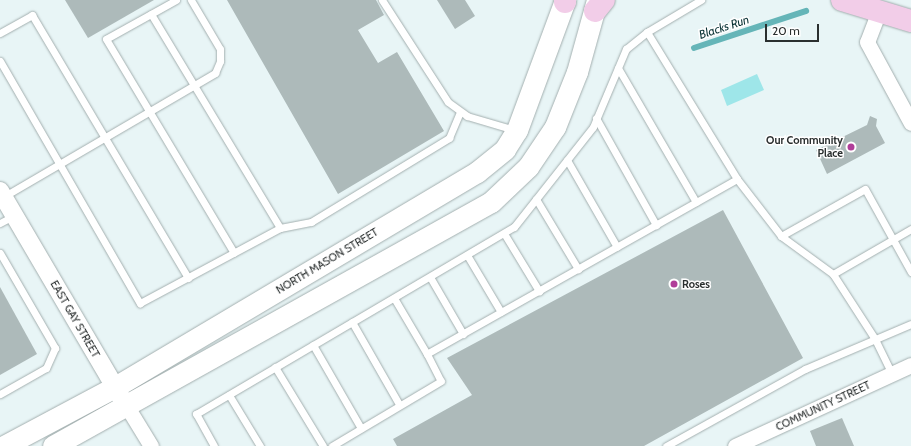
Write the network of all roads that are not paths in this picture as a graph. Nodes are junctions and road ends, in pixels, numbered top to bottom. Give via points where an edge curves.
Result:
1 (176, 0) edge
2 (191, 0) edge
3 (382, 0) edge
4 (700, 0) edge
5 (842, 0) edge
6 (565, 1) edge
7 (599, 4) edge
8 (877, 6) edge
9 (151, 14) junction
10 (911, 21) edge
11 (647, 32) junction
12 (0, 33) edge
13 (0, 61) edge
14 (618, 68) junction
15 (194, 85) junction
16 (149, 111) junction
17 (460, 112) junction
18 (596, 118) junction
19 (911, 123) edge
20 (517, 130) junction
21 (105, 137) junction
22 (567, 160) junction
23 (60, 164) junction
24 (737, 179) junction
25 (2, 194) edge
26 (536, 199) junction
27 (696, 202) junction
28 (7, 219) edge
29 (656, 225) junction
30 (280, 228) junction
31 (911, 229) edge
32 (505, 235) junction
33 (781, 236) junction
34 (894, 240) junction
35 (617, 247) junction
36 (0, 253) edge
37 (234, 253) junction
38 (467, 255) junction
39 (578, 269) junction
40 (911, 272) edge
41 (833, 274) junction
42 (430, 277) junction
43 (188, 278) junction
44 (539, 291) junction
45 (394, 298) junction
46 (501, 312) junction
47 (352, 322) junction
48 (911, 324) edge
49 (463, 334) junction
50 (875, 339) junction
51 (313, 345) junction
52 (427, 354) junction
53 (911, 365) edge
54 (275, 367) junction
55 (892, 374) junction
56 (115, 387) junction
57 (0, 394) edge
58 (229, 394) junction
59 (399, 404) junction
60 (126, 405) junction
61 (361, 428) junction
62 (4, 446) edge
63 (53, 446) edge
64 (151, 446) edge
65 (214, 446) edge
66 (260, 446) edge
67 (323, 446) edge
68 (332, 446) edge
69 (666, 446) edge
70 (735, 446) edge

1 - 9 lane
2 - 15 lane via 220,53 214,73
3 - 17 lane via 443,97
4 - 11 lane
5 - 8 main road
6 - 20 main road, NORTH MASON STREET
7 - 60 main road via 577,72 555,127 528,167 492,202
8 - 10 main road
8 - 19 street via 867,42
9 - 15 lane
9 - 16 lane via 106,39
11 - 14 lane via 626,49
11 - 24 lane
12 - 21 lane via 32,16
13 - 23 lane
14 - 18 lane
14 - 27 lane
15 - 16 lane
15 - 30 lane
16 - 21 lane
16 - 37 lane
17 - 20 lane
17 - 30 lane via 449,138 311,222
18 - 22 lane
18 - 29 lane
20 - 56 main road, NORTH MASON STREET via 505,149 477,172
21 - 23 lane
21 - 43 lane
22 - 26 lane
22 - 35 lane
23 - 25 lane
23 - 43 lane via 140,303
24 - 27 lane
24 - 33 lane
25 - 28 street, EAST GAY STREET
26 - 32 lane
26 - 39 lane
27 - 29 lane
28 - 56 street, EAST GAY STREET
29 - 35 lane
30 - 37 lane
31 - 34 lane
32 - 38 lane
32 - 44 lane
33 - 34 lane via 865,189
33 - 41 lane
34 - 40 lane
34 - 41 lane
35 - 39 lane
36 - 57 lane via 55,348 46,368
37 - 43 lane
38 - 42 lane
38 - 46 lane
39 - 44 lane
41 - 50 lane
42 - 45 lane
42 - 49 lane
44 - 46 lane
45 - 47 lane
45 - 52 lane
46 - 49 lane
47 - 51 lane
47 - 59 lane
48 - 50 lane
49 - 52 lane
50 - 55 lane
50 - 69 lane via 805,369
51 - 54 lane
51 - 61 lane
52 - 59 lane via 441,381
53 - 55 street, COMMUNITY STREET
54 - 58 lane
54 - 67 lane
55 - 70 street, COMMUNITY STREET
56 - 60 street, EAST GAY STREET
56 - 62 main road, NORTH MASON STREET
58 - 65 lane via 196,414
58 - 66 lane
59 - 61 lane
60 - 63 main road
60 - 64 street, EAST GAY STREET
61 - 68 lane

